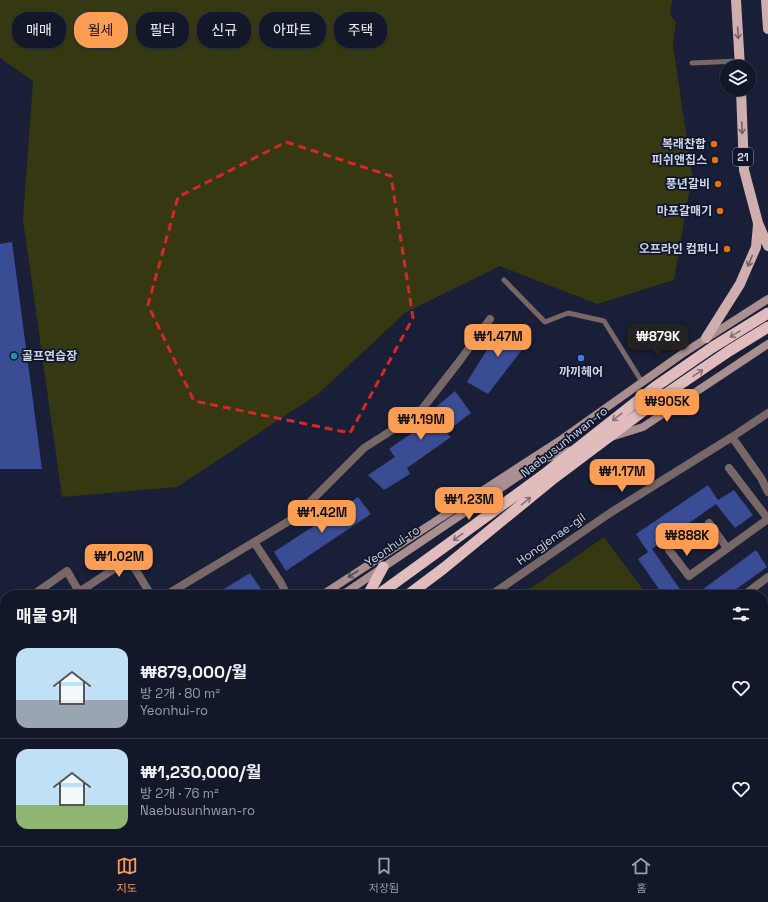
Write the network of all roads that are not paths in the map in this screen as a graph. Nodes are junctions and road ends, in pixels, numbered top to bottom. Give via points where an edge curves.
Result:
1 (736, 0) edge
2 (766, 0) edge
3 (768, 29) edge
4 (739, 60) edge
5 (692, 63) dead end
6 (720, 64) edge
7 (740, 96) edge
8 (758, 224) junction
9 (768, 246) edge
10 (504, 280) dead end
11 (768, 299) edge
12 (768, 313) edge
13 (490, 319) dead end
14 (768, 327) edge
15 (706, 338) junction
16 (768, 344) edge
17 (642, 382) junction
18 (768, 413) edge
19 (732, 437) junction
20 (729, 468) dead end
21 (768, 492) edge
22 (768, 519) edge
23 (709, 524) dead end
24 (254, 542) junction
25 (727, 548) junction
26 (669, 550) dead end
27 (382, 567) junction
28 (768, 577) edge
29 (40, 590) edge
30 (78, 590) edge
31 (86, 590) edge
32 (148, 590) edge
33 (174, 590) edge
34 (284, 590) edge
35 (330, 590) edge
36 (349, 590) edge
37 (370, 590) edge
38 (385, 590) edge
39 (415, 590) edge
40 (498, 590) edge
41 (751, 590) edge

1 -> 4 main road
2 - 3 main road
5 - 6 lane
7 -> 8 main road, 21 via 744,170
8 - 9 main road, 21
8 -> 15 main road via 756,247 740,284
10 - 17 lane via 544,322 568,313 604,321
11 - 15 main road
12 -> 38 highway, Naebusunhwan-ro, bridge via 655,387 542,476
13 - 24 street via 419,413 364,448 294,518
39 -> 14 highway, Naebusunhwan-ro, bridge via 554,478 663,396
15 - 17 main road
16 - 27 main road, Yeonhui-ro via 643,427 544,459
17 -> 35 main road via 562,439
18 - 19 street, Hongjenae-gil
19 - 21 street
19 - 40 street, Hongjenae-gil via 610,513
20 - 22 street
22 - 25 street
23 - 25 street
24 - 33 street
24 - 34 street
25 - 26 street via 689,576
27 - 36 main road, Yeonhui-ro
27 - 37 highway
28 - 41 street
29 - 30 street via 67,571
31 - 32 street via 130,559

